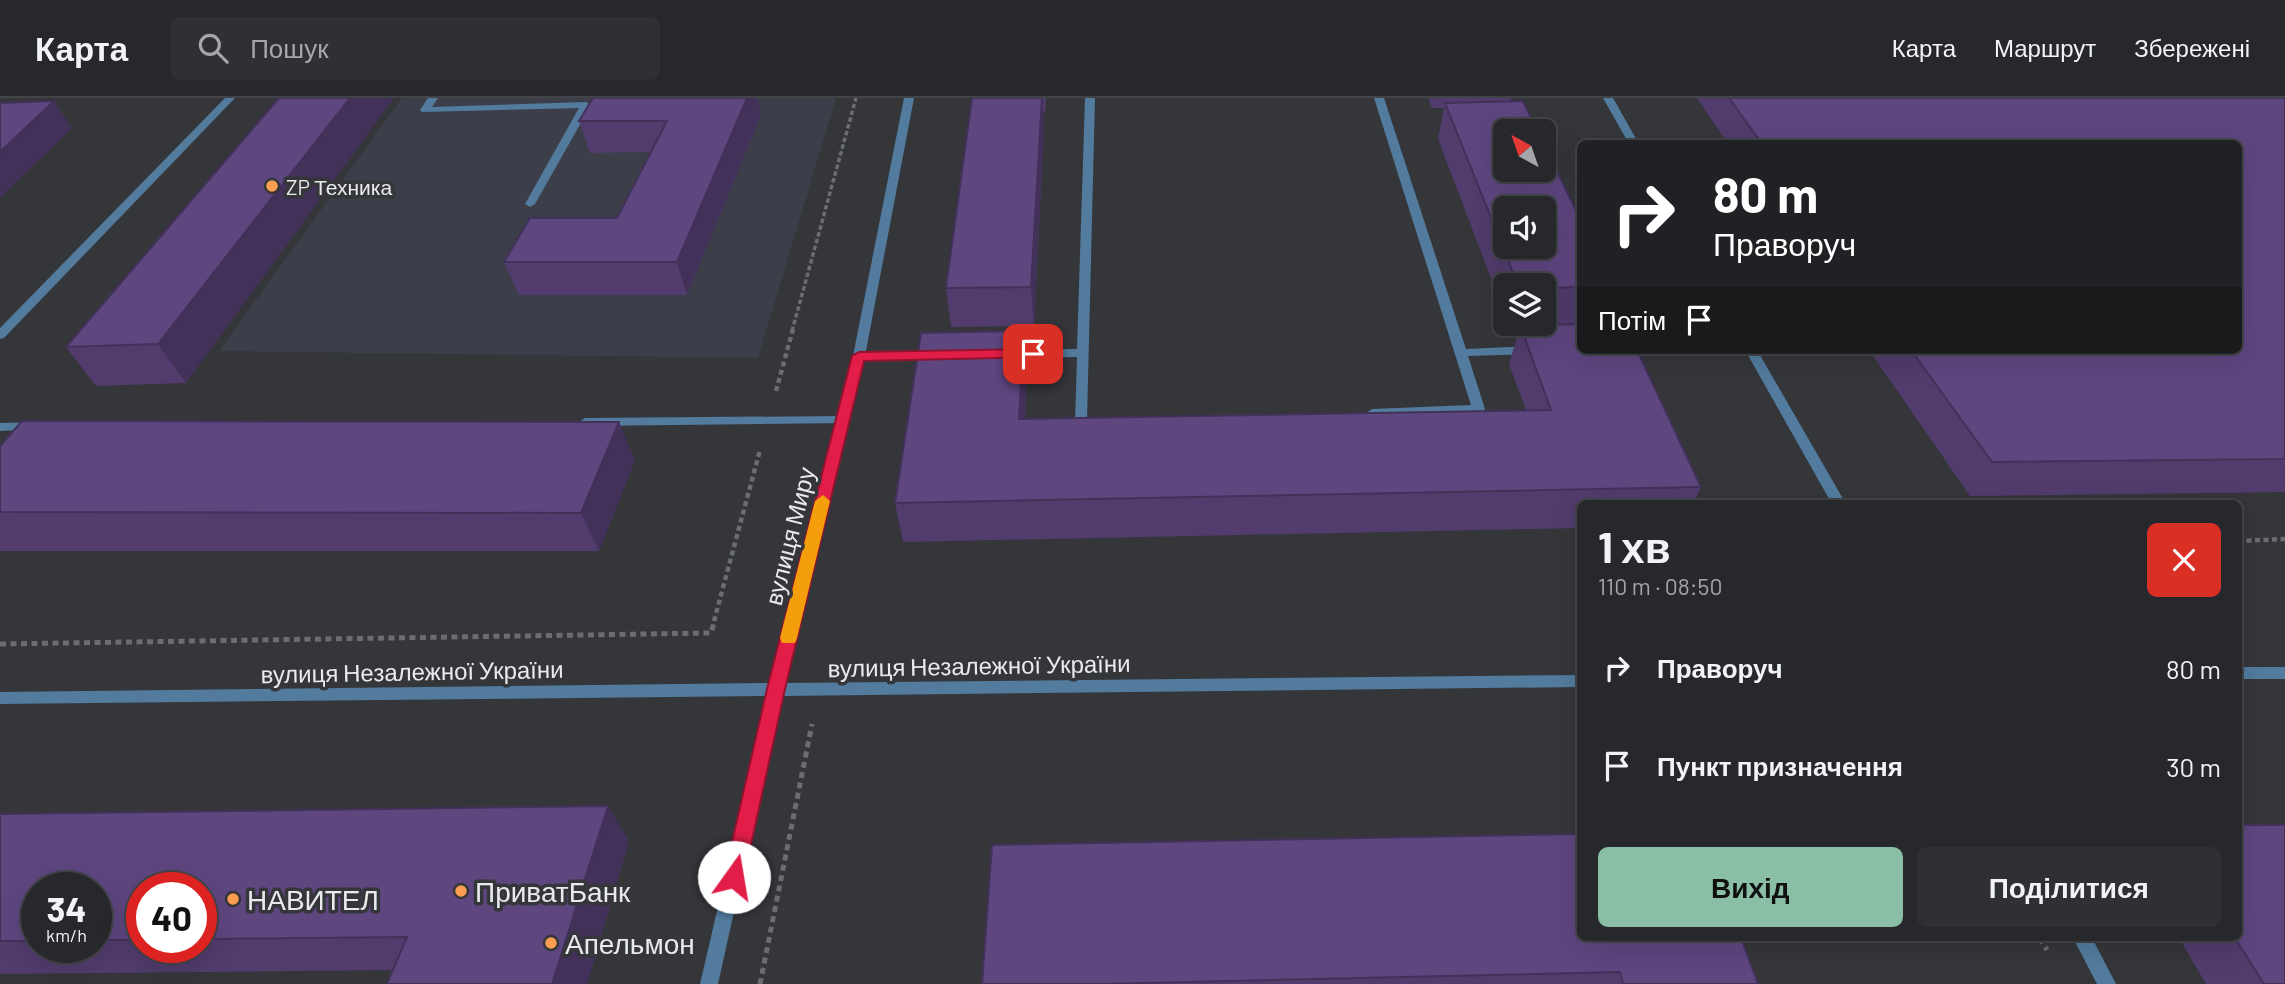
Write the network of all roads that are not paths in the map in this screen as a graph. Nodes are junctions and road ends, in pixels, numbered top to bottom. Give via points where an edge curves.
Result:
1 (230, 98) edge
2 (433, 98) edge
3 (909, 98) edge
4 (1090, 98) edge
5 (1379, 98) edge
6 (1608, 98) edge
7 (1632, 140) edge
8 (530, 204) dead end
9 (0, 335) edge
10 (1541, 350) edge
11 (1083, 353) junction
12 (1461, 353) junction
13 (990, 354) edge
14 (1753, 354) edge
15 (951, 355) edge
16 (859, 356) junction
17 (1356, 414) edge
18 (843, 420) junction
19 (574, 422) edge
20 (1108, 423) edge
21 (0, 427) edge
22 (34, 430) edge
23 (1837, 500) edge
24 (2242, 673) edge
25 (2285, 673) edge
26 (1577, 681) edge
27 (776, 689) junction
28 (0, 698) edge
29 (2084, 941) edge
30 (709, 984) edge
31 (2107, 984) edge

1 - 9 street
2 - 8 street via 425,110 586,105
3 - 16 street, вулиця Миру
4 - 11 street
5 - 12 street
6 - 7 street
10 - 12 street
11 - 13 street
11 - 20 street via 1081,424
12 - 17 street via 1479,409
14 - 23 street
15 - 16 street
16 - 18 street, вулиця Миру
18 - 19 street
18 - 27 street, вулиця Миру
21 - 22 street
24 - 25 street
26 - 27 street, вулиця Незалежної України
27 - 28 street, вулиця Незалежної України
27 - 30 street, вулиця Миру
29 - 31 street

